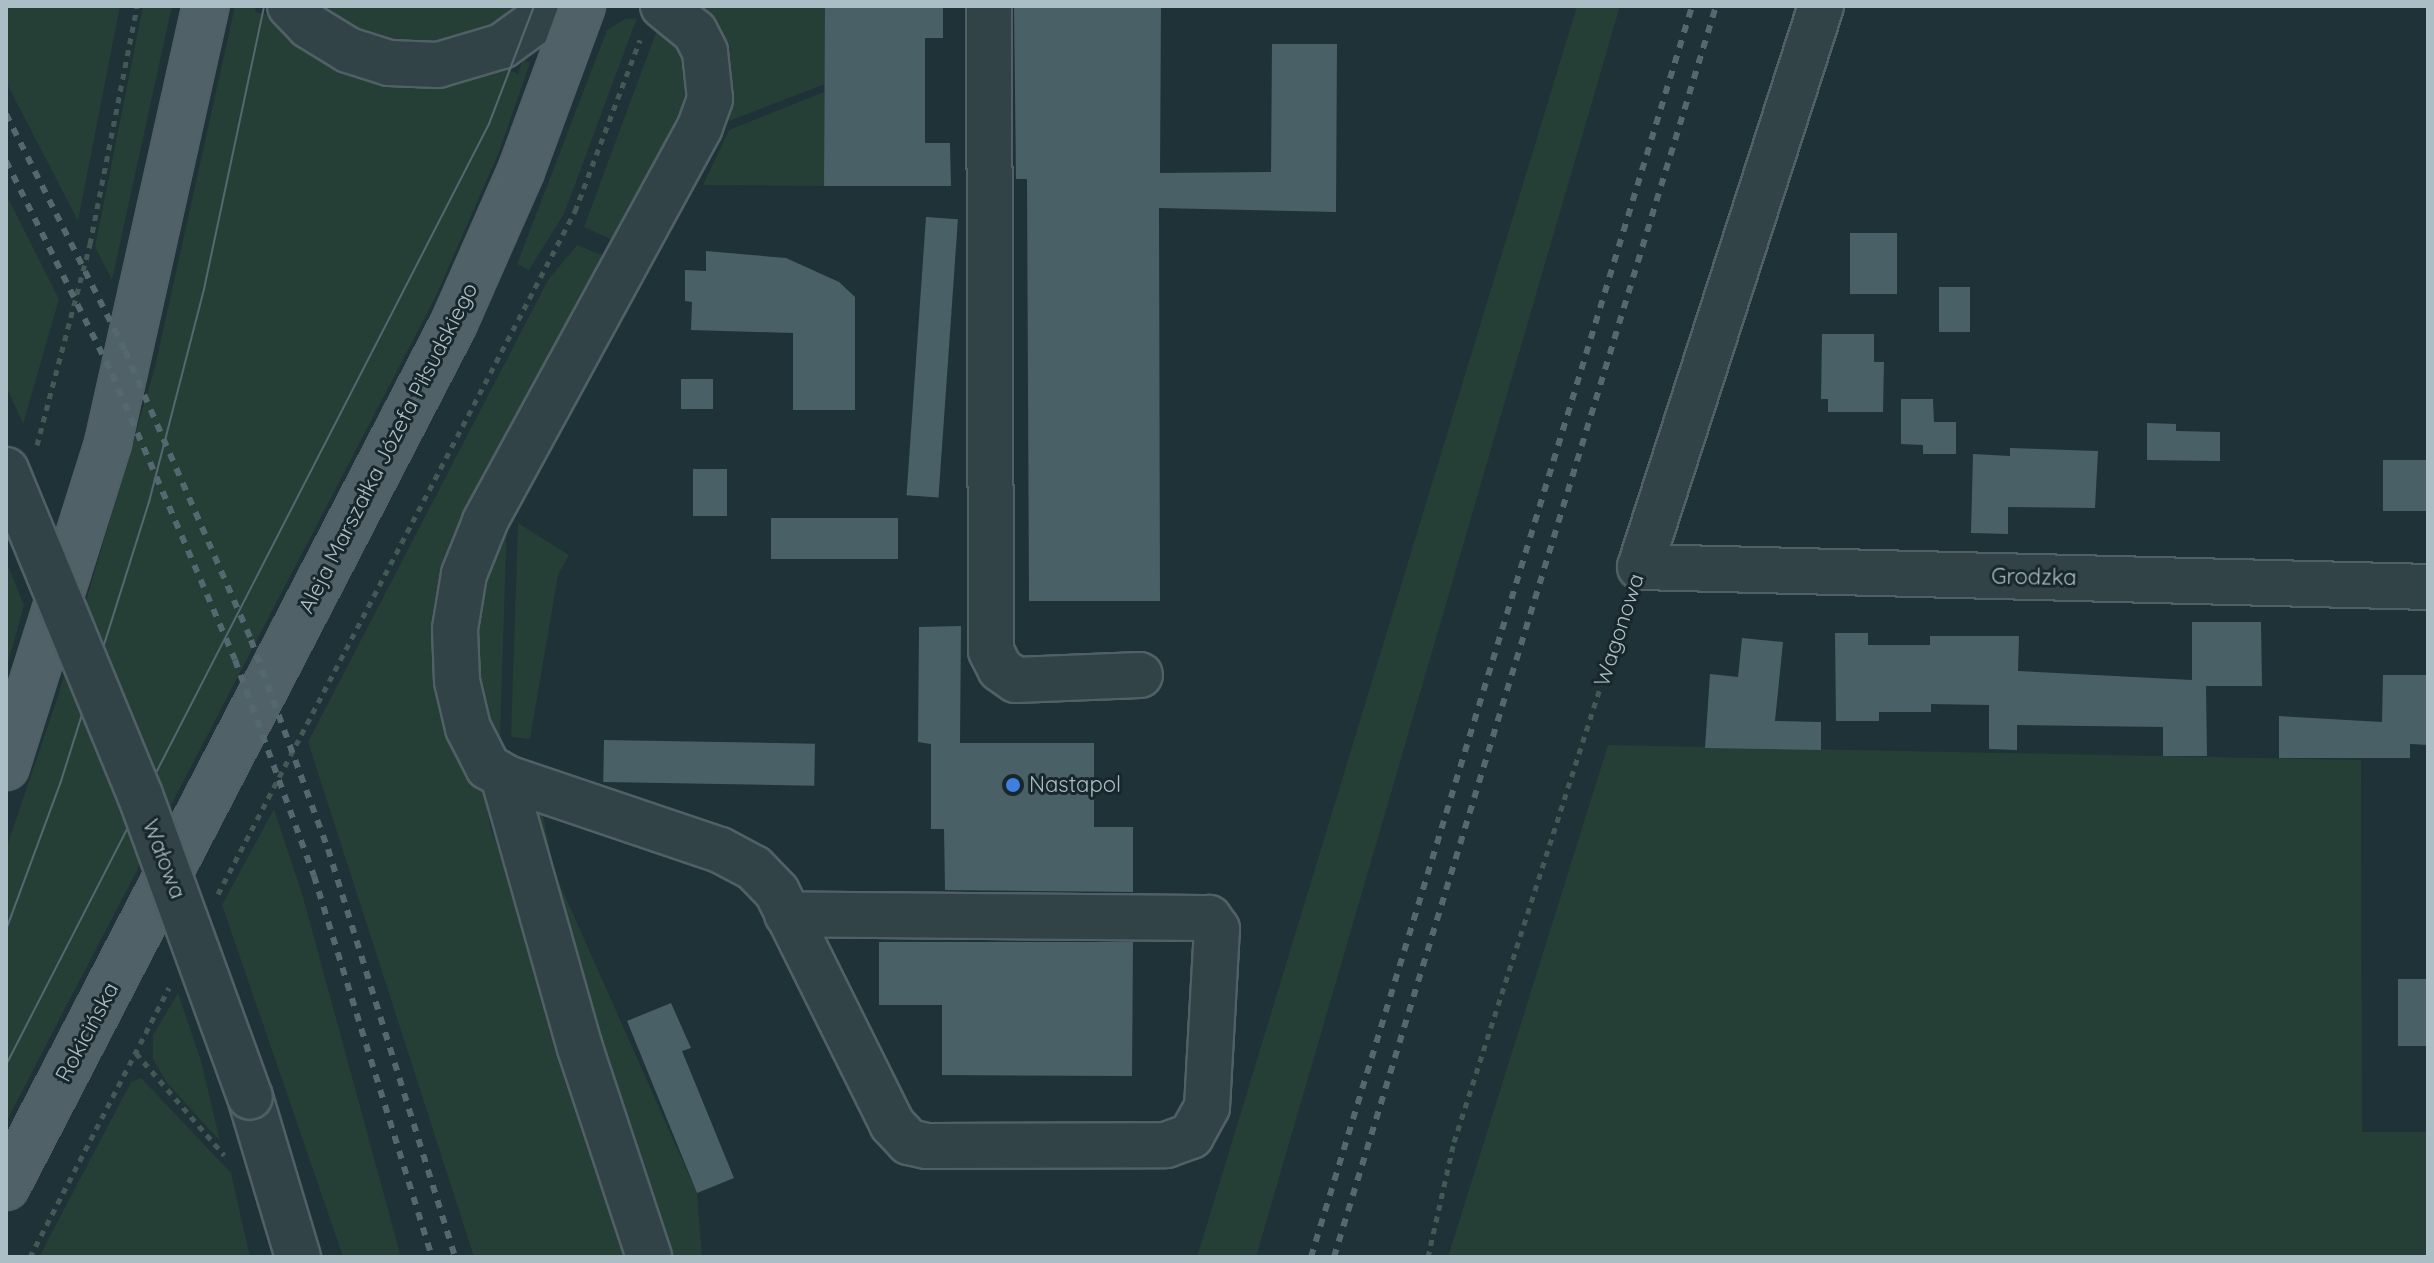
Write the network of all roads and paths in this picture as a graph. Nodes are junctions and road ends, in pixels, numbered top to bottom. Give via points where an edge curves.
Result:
1 (137, 6) edge
2 (206, 6) edge
3 (290, 6) edge
4 (989, 6) edge
5 (1821, 6) edge
6 (563, 12) edge
7 (652, 21) edge
8 (21, 460) edge
9 (1640, 567) junction
10 (2428, 587) edge
11 (1140, 675) dead end
12 (6, 767) edge
13 (503, 776) junction
14 (168, 878) joint
15 (216, 898) dead end
16 (787, 914) junction
17 (172, 983) dead end
18 (136, 1053) junction
19 (216, 1147) dead end
20 (6, 1187) edge
21 (30, 1257) edge
22 (298, 1257) edge
23 (649, 1257) edge
24 (1428, 1257) edge

1 - 8 path via 90,244
2 - 12 main road via 153,258 62,602
3 - 6 street via 309,26 348,50 412,65 482,55
4 - 11 street via 991,651 1000,669 1016,680
5 - 9 street, Wagonowa
6 - 14 main road, Aleja Marszałka Józefa Piłsudskiego via 521,171 454,323
7 - 13 street via 695,32 705,52 710,99 485,522 464,574 455,629 457,681 468,728 488,767
7 - 15 path via 575,211
8 - 22 street, Wałowa, bridge via 250,1097
9 - 10 street, Grodzka
9 - 24 path, Wagonowa via 1454,1142
13 - 16 street via 720,850 754,868
13 - 23 street via 584,1061
14 - 20 main road, Rokicińska
16 - 16 street via 1209,918 1217,929 1207,1107 1191,1136 1166,1145 909,1142 892,1124
17 - 18 path
18 - 19 path
18 - 21 path

